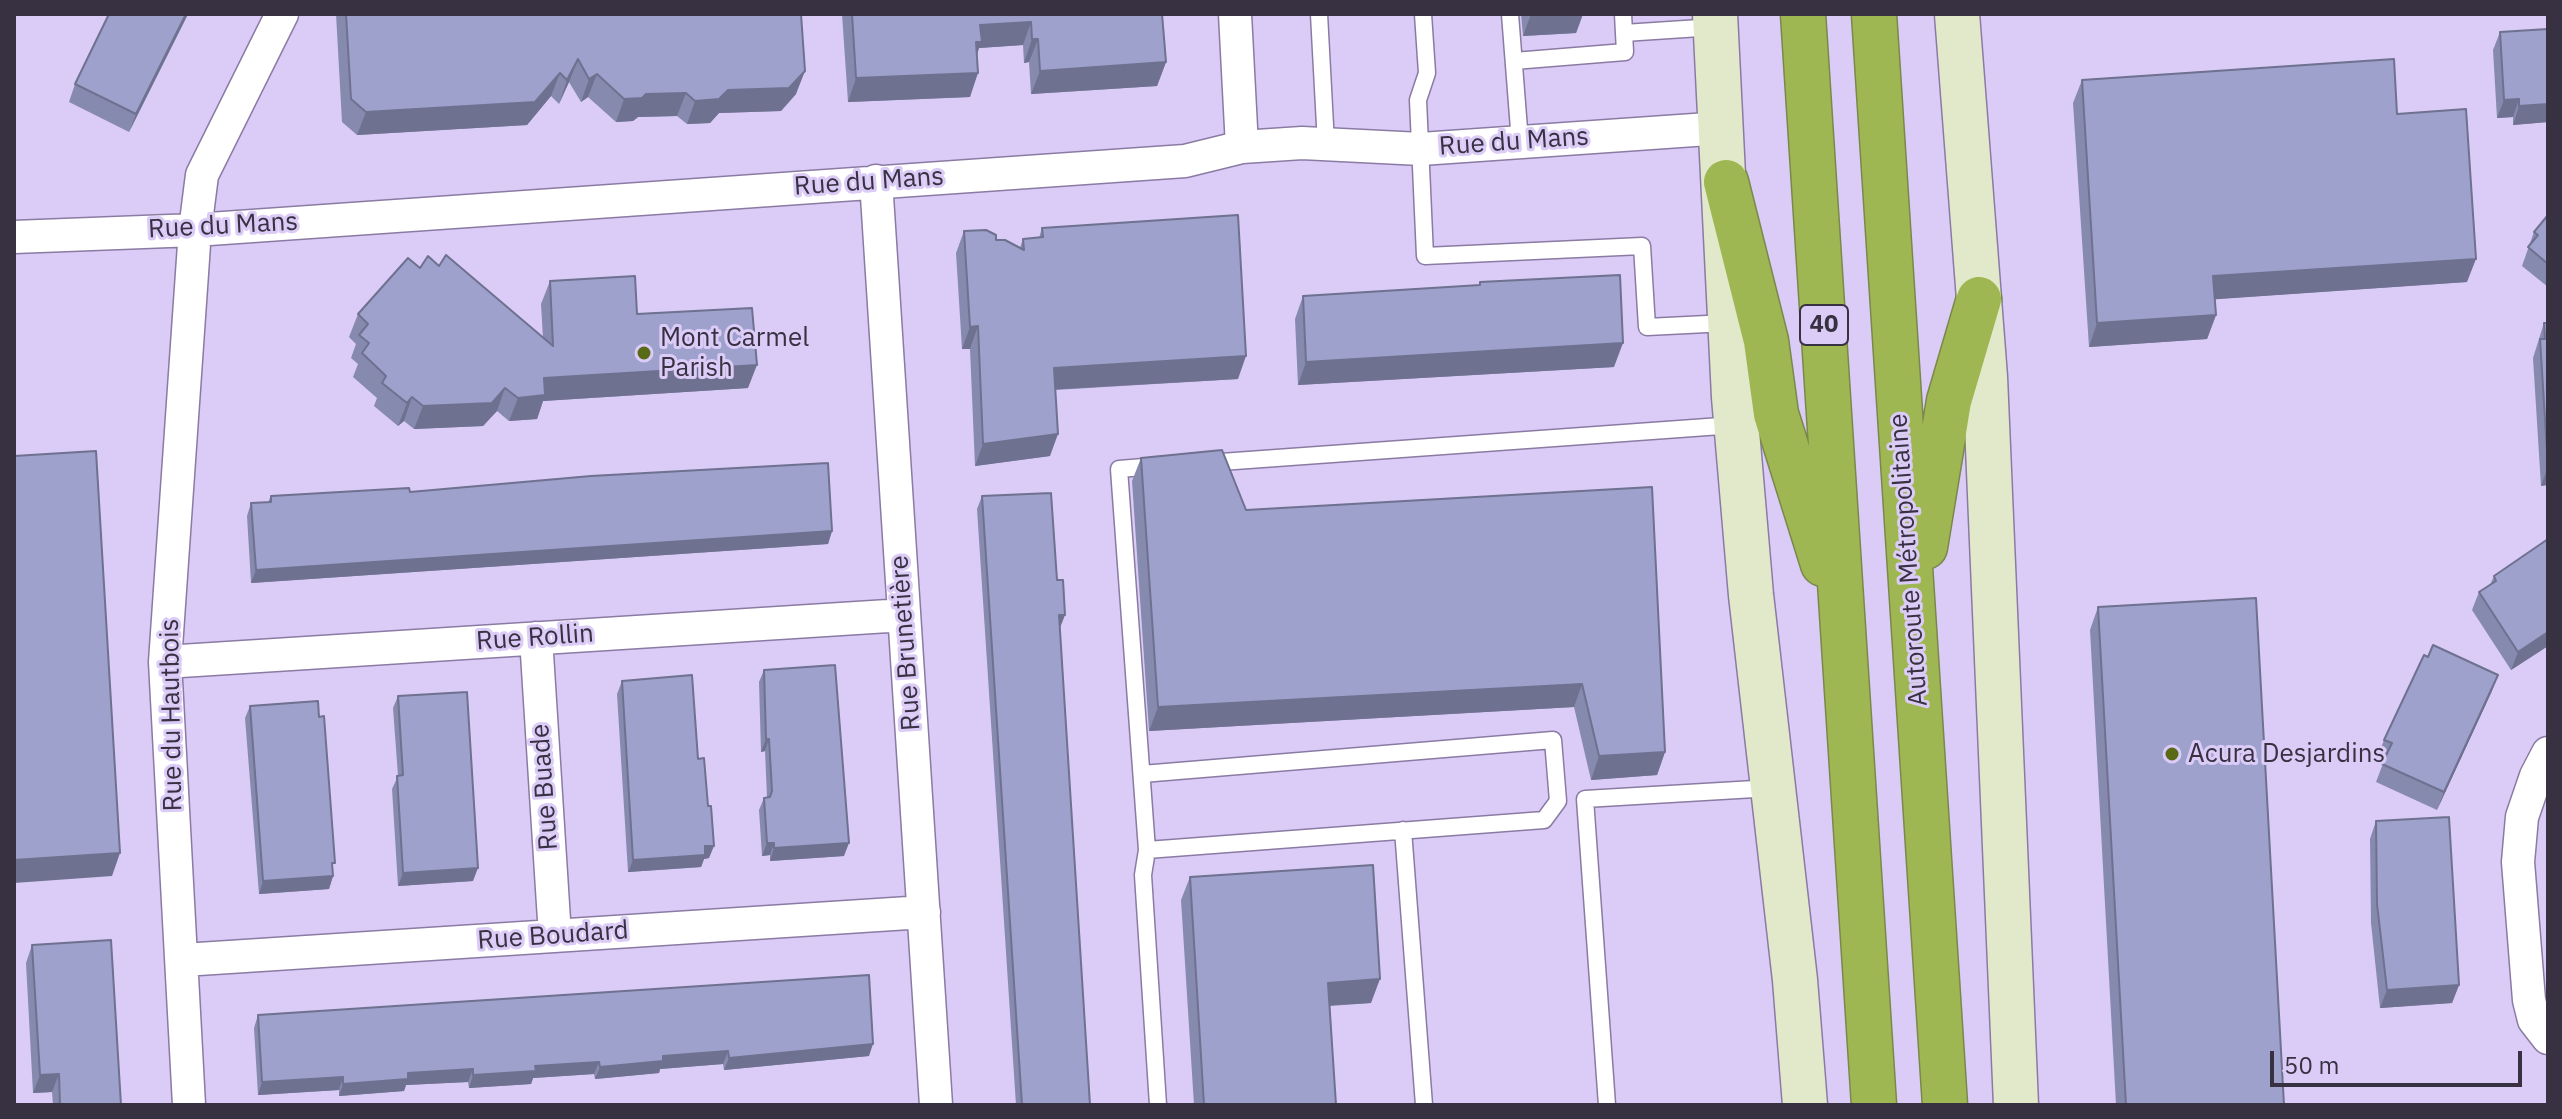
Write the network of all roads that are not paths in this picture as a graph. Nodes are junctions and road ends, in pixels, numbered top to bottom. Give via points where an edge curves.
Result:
1 (282, 14) edge
2 (1235, 14) edge
3 (1319, 14) edge
4 (1423, 14) edge
5 (1510, 14) edge
6 (1623, 14) edge
7 (1803, 14) edge
8 (1874, 14) edge
9 (1957, 14) edge
10 (1716, 20) edge
11 (1624, 33) junction
12 (1514, 61) junction
13 (1723, 128) junction
14 (1520, 142) junction
15 (1326, 144) junction
16 (1242, 147) junction
17 (1421, 149) junction
18 (876, 181) junction
19 (1726, 182) junction
20 (195, 230) junction
21 (14, 237) edge
22 (1979, 299) junction
23 (1729, 323) junction
24 (1736, 425) junction
25 (1197, 464) edge
26 (1166, 466) edge
27 (904, 615) junction
28 (1912, 624) junction
29 (1845, 635) junction
30 (536, 638) junction
31 (165, 662) junction
32 (2548, 753) edge
33 (1142, 774) junction
34 (1773, 788) junction
35 (1585, 799) junction
36 (1558, 801) junction
37 (1403, 830) junction
38 (1147, 850) junction
39 (924, 912) junction
40 (555, 936) junction
41 (183, 960) junction
42 (2548, 1038) edge
43 (189, 1105) edge
44 (936, 1105) edge
45 (1158, 1105) edge
46 (1424, 1105) edge
47 (1607, 1105) edge
48 (1805, 1105) edge
49 (1874, 1105) edge
50 (1945, 1105) edge
51 (2016, 1105) edge

1 - 20 street, Rue du Hautbois via 202,175
2 - 16 street
3 - 15 lane
4 - 17 lane via 1427,73 1418,100
5 - 12 lane
6 - 11 lane
7 - 29 highway, 40
8 - 28 highway, Autoroute Métropolitaine
9 - 22 main road
10 - 11 lane
10 - 13 main road
11 - 12 lane via 1625,52
12 - 14 lane
13 - 14 street, Rue du Mans
13 - 19 main road
14 - 17 street, Rue du Mans
15 - 16 street, Rue du Mans
15 - 17 street, Rue du Mans
16 - 18 street, Rue du Mans via 1185,161
17 - 23 lane via 1425,256 1642,246 1647,327
18 - 20 street, Rue du Mans
18 - 27 street, Rue Brunetière
19 - 23 main road
19 - 29 highway via 1766,341 1776,414
20 - 21 street, Rue du Mans
20 - 31 street, Rue du Hautbois
22 - 28 highway via 1949,401
22 - 51 main road
23 - 24 main road
24 - 25 lane
24 - 34 main road
26 - 33 lane via 1119,469
27 - 30 street, Rue Rollin
27 - 39 street, Rue Brunetière
28 - 50 highway, Autoroute Métropolitaine
29 - 49 highway, 40
30 - 31 street, Rue Rollin
30 - 40 street, Rue Buade
31 - 41 street, Rue du Hautbois
32 - 42 street via 2522,817 2518,862 2529,1000 2534,1020
33 - 36 lane via 1553,740
33 - 38 lane
34 - 35 lane
34 - 48 main road
35 - 36 lane
35 - 47 lane
36 - 37 lane via 1544,820
37 - 38 lane
37 - 46 lane
38 - 45 lane via 1143,875
39 - 40 street, Rue Boudard
39 - 44 street, Rue Brunetière
40 - 41 street, Rue Boudard
41 - 43 street, Rue du Hautbois

